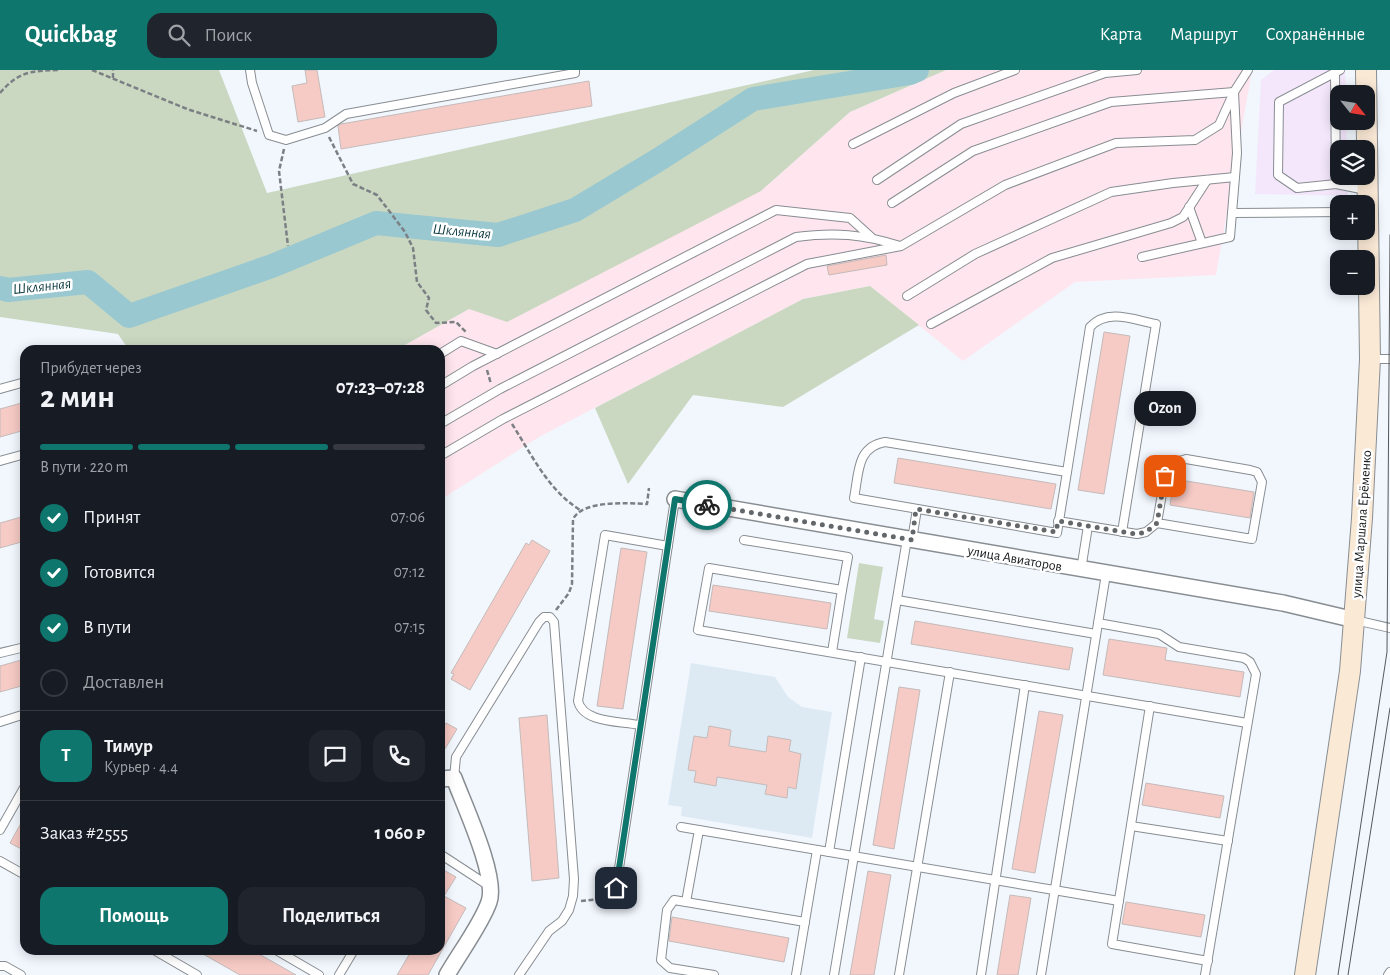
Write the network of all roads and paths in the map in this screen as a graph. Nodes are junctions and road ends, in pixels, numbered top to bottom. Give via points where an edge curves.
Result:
1 (58, 70) edge
2 (92, 70) edge
3 (113, 70) edge
4 (250, 70) edge
5 (575, 70) edge
6 (1015, 70) edge
7 (1137, 70) edge
8 (1248, 70) edge
9 (1366, 70) edge
10 (1337, 71) edge
11 (113, 79) junction
12 (1234, 92) junction
13 (0, 93) edge
14 (325, 128) junction
15 (269, 134) junction
16 (286, 140) junction
17 (1336, 140) edge
18 (852, 144) dead end
19 (1235, 177) junction
20 (877, 180) dead end
21 (1207, 180) junction
22 (1330, 185) edge
23 (1341, 185) edge
24 (1368, 190) junction
25 (1368, 195) edge
26 (892, 203) dead end
27 (1189, 208) junction
28 (1330, 212) edge
29 (1232, 213) junction
30 (405, 232) dead end
31 (871, 237) junction
32 (1368, 240) edge
33 (1202, 244) junction
34 (288, 246) dead end
35 (901, 246) junction
36 (1142, 256) dead end
37 (907, 296) dead end
38 (931, 324) dead end
39 (445, 351) edge
40 (497, 354) junction
41 (1390, 358) edge
42 (1370, 359) junction
43 (20, 383) edge
44 (445, 383) edge
45 (0, 389) edge
46 (445, 421) edge
47 (445, 453) edge
48 (20, 455) edge
49 (0, 460) edge
50 (1066, 472) junction
51 (649, 488) dead end
52 (675, 499) joint
53 (916, 509) junction
54 (1058, 521) junction
55 (1157, 523) junction
56 (1088, 526) junction
57 (1122, 532) junction
58 (909, 539) junction
59 (744, 540) dead end
60 (668, 546) junction
61 (1081, 570) junction
62 (1106, 574) junction
63 (842, 590) junction
64 (897, 600) junction
65 (550, 617) junction
66 (1355, 620) junction
67 (1098, 623) junction
68 (1390, 628) edge
69 (1096, 634) junction
70 (20, 648) edge
71 (832, 652) junction
72 (0, 653) edge
73 (861, 657) junction
74 (887, 662) junction
75 (950, 672) junction
76 (1025, 685) junction
77 (1086, 696) junction
78 (1150, 706) junction
79 (20, 716) edge
80 (0, 722) edge
81 (1248, 723) junction
82 (639, 725) junction
83 (447, 778) edge
84 (20, 801) edge
85 (1131, 826) junction
86 (681, 827) dead end
87 (0, 830) edge
88 (698, 830) junction
89 (1228, 841) junction
90 (817, 850) junction
91 (829, 852) junction
92 (854, 856) junction
93 (445, 857) edge
94 (0, 860) edge
95 (918, 867) junction
96 (20, 872) edge
97 (996, 880) junction
98 (492, 888) junction
99 (616, 888) joint
100 (1055, 889) junction
101 (1119, 900) junction
102 (571, 901) junction
103 (686, 902) junction
104 (805, 922) junction
105 (163, 955) edge
106 (285, 955) edge
107 (351, 955) edge
108 (1208, 961) junction
109 (0, 966) edge
110 (21, 975) edge
111 (197, 975) edge
112 (319, 975) edge
113 (339, 975) edge
114 (447, 975) edge
115 (519, 975) edge
116 (714, 975) edge
117 (796, 975) edge
118 (834, 975) edge
119 (899, 975) edge
120 (981, 975) edge
121 (1041, 975) edge
122 (1205, 975) edge
123 (1305, 975) edge

1 - 13 path via 28,72 11,80
2 - 11 path
3 - 11 path
4 - 15 lane
5 - 14 lane via 575,73 346,114
6 - 18 lane via 954,93
7 - 20 lane via 1105,73 962,124
8 - 12 lane
9 - 24 main road, улица Маршала Ерёменко
10 - 17 lane
10 - 22 lane via 1280,102 1278,175 1297,188
11 - 15 path via 187,109
12 - 19 lane
12 - 26 lane via 1111,102 973,151
12 - 35 lane via 1219,125 1195,140 1116,143 1005,184
14 - 16 lane
14 - 30 path via 353,184 377,195
15 - 16 lane
16 - 34 path via 279,171
19 - 21 lane
19 - 29 lane
21 - 27 lane
21 - 37 lane via 1111,192 975,254
23 - 24 lane
24 - 25 main road, улица Маршала Ерёменко
27 - 33 lane
27 - 38 lane via 1183,217 1171,224 1052,258
28 - 29 lane
29 - 33 lane via 1230,237
31 - 35 lane
31 - 40 lane via 850,218 776,210
31 - 46 lane via 826,233 796,237 500,389
32 - 42 main road, улица Маршала Ерёменко
33 - 36 lane
35 - 47 lane via 807,264 503,418
39 - 40 lane via 461,341
40 - 44 lane
41 - 42 lane
42 - 66 main road, улица Маршала Ерёменко
43 - 45 lane
48 - 49 lane
50 - 53 lane via 885,442 874,443 862,457 854,498
50 - 54 lane
50 - 57 lane via 1090,327 1108,315 1156,324
51 - 65 path via 647,504 586,507 576,514 573,520 572,584
52 - 58 street, улица Авиаторов
52 - 60 lane
53 - 54 lane via 1056,532
53 - 58 lane
54 - 56 lane
55 - 55 lane via 1252,539 1262,482 1260,477 1250,470 1186,459 1176,462 1168,468 1165,476
55 - 57 lane via 1146,532
56 - 57 lane
56 - 61 lane
58 - 61 street, улица Авиаторов
58 - 64 lane
59 - 63 lane via 848,557
60 - 82 lane
60 - 82 lane via 605,535 578,701 580,709 588,716
61 - 62 street, улица Авиаторов
62 - 66 street, улица Авиаторов via 1284,603
62 - 67 lane
63 - 71 lane
63 - 71 lane via 709,568 698,630
64 - 69 lane
64 - 74 lane
65 - 83 lane via 539,622 456,757
65 - 102 lane via 554,622 574,879
66 - 68 lane
66 - 123 main road, улица Маршала Ерёменко
67 - 69 lane
67 - 81 lane via 1159,634 1179,647 1244,658 1250,662 1256,674
69 - 77 lane
70 - 72 lane
71 - 73 lane
73 - 74 lane
73 - 91 lane
74 - 75 lane
74 - 92 lane
75 - 76 lane
75 - 95 lane
76 - 77 lane
76 - 97 lane
77 - 78 lane
77 - 100 lane
78 - 81 lane
78 - 85 lane
79 - 80 lane
81 - 89 lane
82 - 99 lane
83 - 98 street via 488,869
84 - 87 lane
85 - 89 lane
85 - 101 lane
86 - 88 lane
88 - 90 lane
88 - 103 lane
89 - 108 lane
90 - 91 lane
90 - 104 lane
91 - 92 lane
92 - 95 lane
92 - 118 lane
93 - 98 lane
94 - 96 lane
95 - 97 lane
95 - 119 lane
97 - 100 lane
97 - 120 lane
98 - 114 street via 489,902
99 - 102 path via 600,899
100 - 101 lane
100 - 121 lane
101 - 108 lane via 1112,944
102 - 115 lane via 562,920 549,931
103 - 104 lane
103 - 116 lane via 674,900 670,904 661,960 670,968
104 - 117 lane
105 - 111 lane
106 - 112 lane
107 - 113 lane
108 - 122 lane
109 - 110 lane

